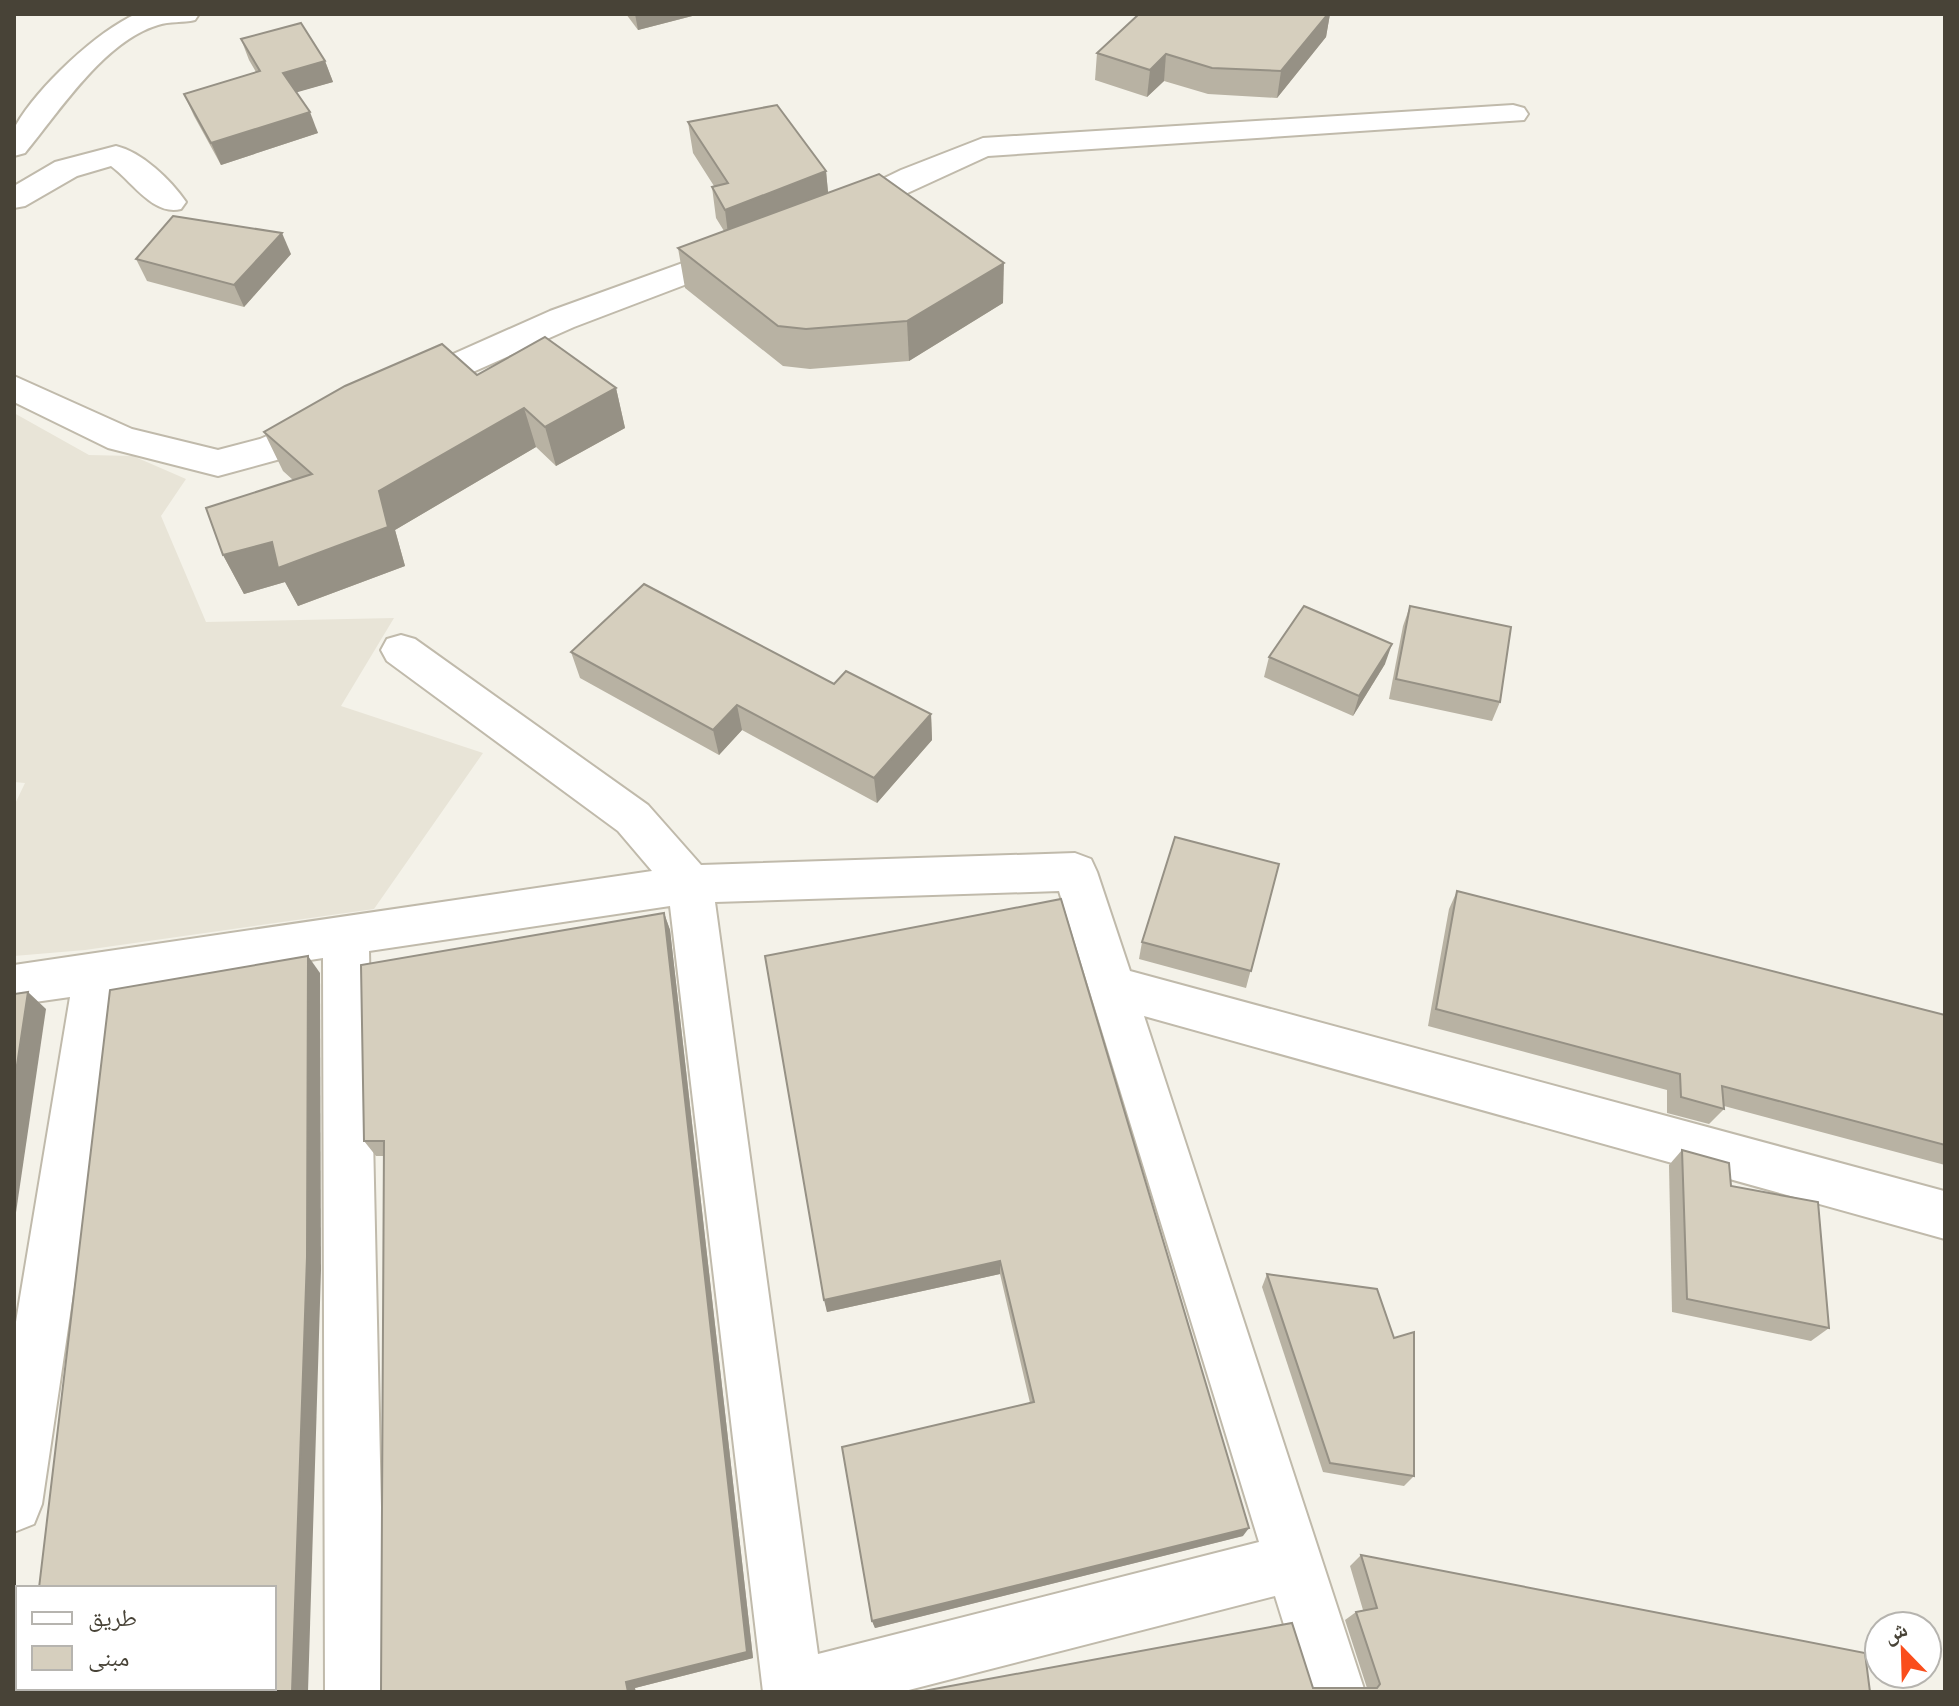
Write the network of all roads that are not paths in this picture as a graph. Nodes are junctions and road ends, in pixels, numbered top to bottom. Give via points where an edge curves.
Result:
1 (185, 14) edge
2 (1513, 114) dead end
3 (14, 147) edge
4 (14, 199) edge
5 (170, 202) dead end
6 (817, 224) edge
7 (772, 241) edge
8 (14, 388) edge
9 (401, 650) dead end
10 (690, 884) junction
11 (346, 935) junction
12 (97, 973) junction
13 (14, 985) edge
14 (1112, 987) junction
15 (1944, 1215) edge
16 (14, 1504) edge
17 (1295, 1562) junction
18 (792, 1691) edge
19 (355, 1692) edge
20 (1335, 1692) edge

1 - 3 street via 148,19 94,54
2 - 6 street via 983,147
4 - 5 street via 66,169 116,155
7 - 8 street via 562,319 271,449 218,463 121,439
9 - 10 street via 633,818
10 - 11 street
10 - 14 street via 1075,872
10 - 18 street
11 - 12 street
11 - 19 street
12 - 13 street
12 - 16 street
14 - 15 street
14 - 17 street
17 - 18 street
17 - 20 street

